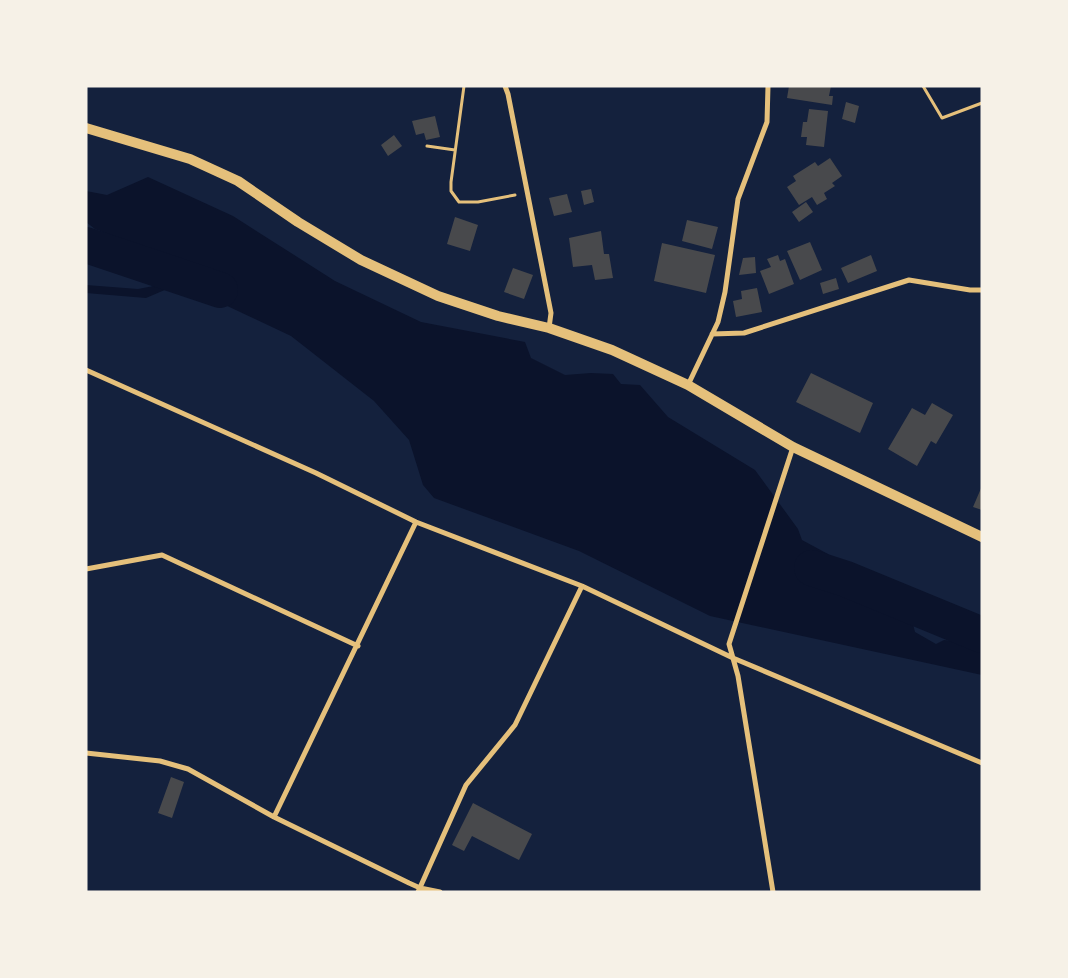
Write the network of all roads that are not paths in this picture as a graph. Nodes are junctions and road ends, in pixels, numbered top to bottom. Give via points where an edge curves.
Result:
1 (505, 86) edge
2 (768, 86) edge
3 (86, 128) edge
4 (982, 290) edge
5 (550, 328) junction
6 (712, 334) junction
7 (86, 370) edge
8 (688, 385) junction
9 (793, 447) junction
10 (416, 522) junction
11 (982, 537) edge
12 (86, 568) edge
13 (582, 586) junction
14 (358, 646) junction
15 (733, 658) junction
16 (86, 752) edge
17 (982, 763) edge
18 (274, 817) junction
19 (419, 890) edge
20 (440, 892) edge
21 (774, 892) edge

1 - 5 street via 551,313
2 - 6 street via 767,122 738,199 725,292
3 - 5 main road via 190,159 238,181 361,260 438,296 498,316
4 - 6 street via 909,280 744,333
5 - 8 main road via 612,350
6 - 8 street
7 - 10 street via 316,473
8 - 9 main road
9 - 11 main road
9 - 15 street via 729,644
10 - 13 street
10 - 14 street
12 - 14 street via 162,555
13 - 15 street
13 - 19 street via 515,725 466,785
14 - 18 street
15 - 17 street
15 - 21 street
16 - 18 street via 160,760 188,770
18 - 19 street
19 - 20 street

